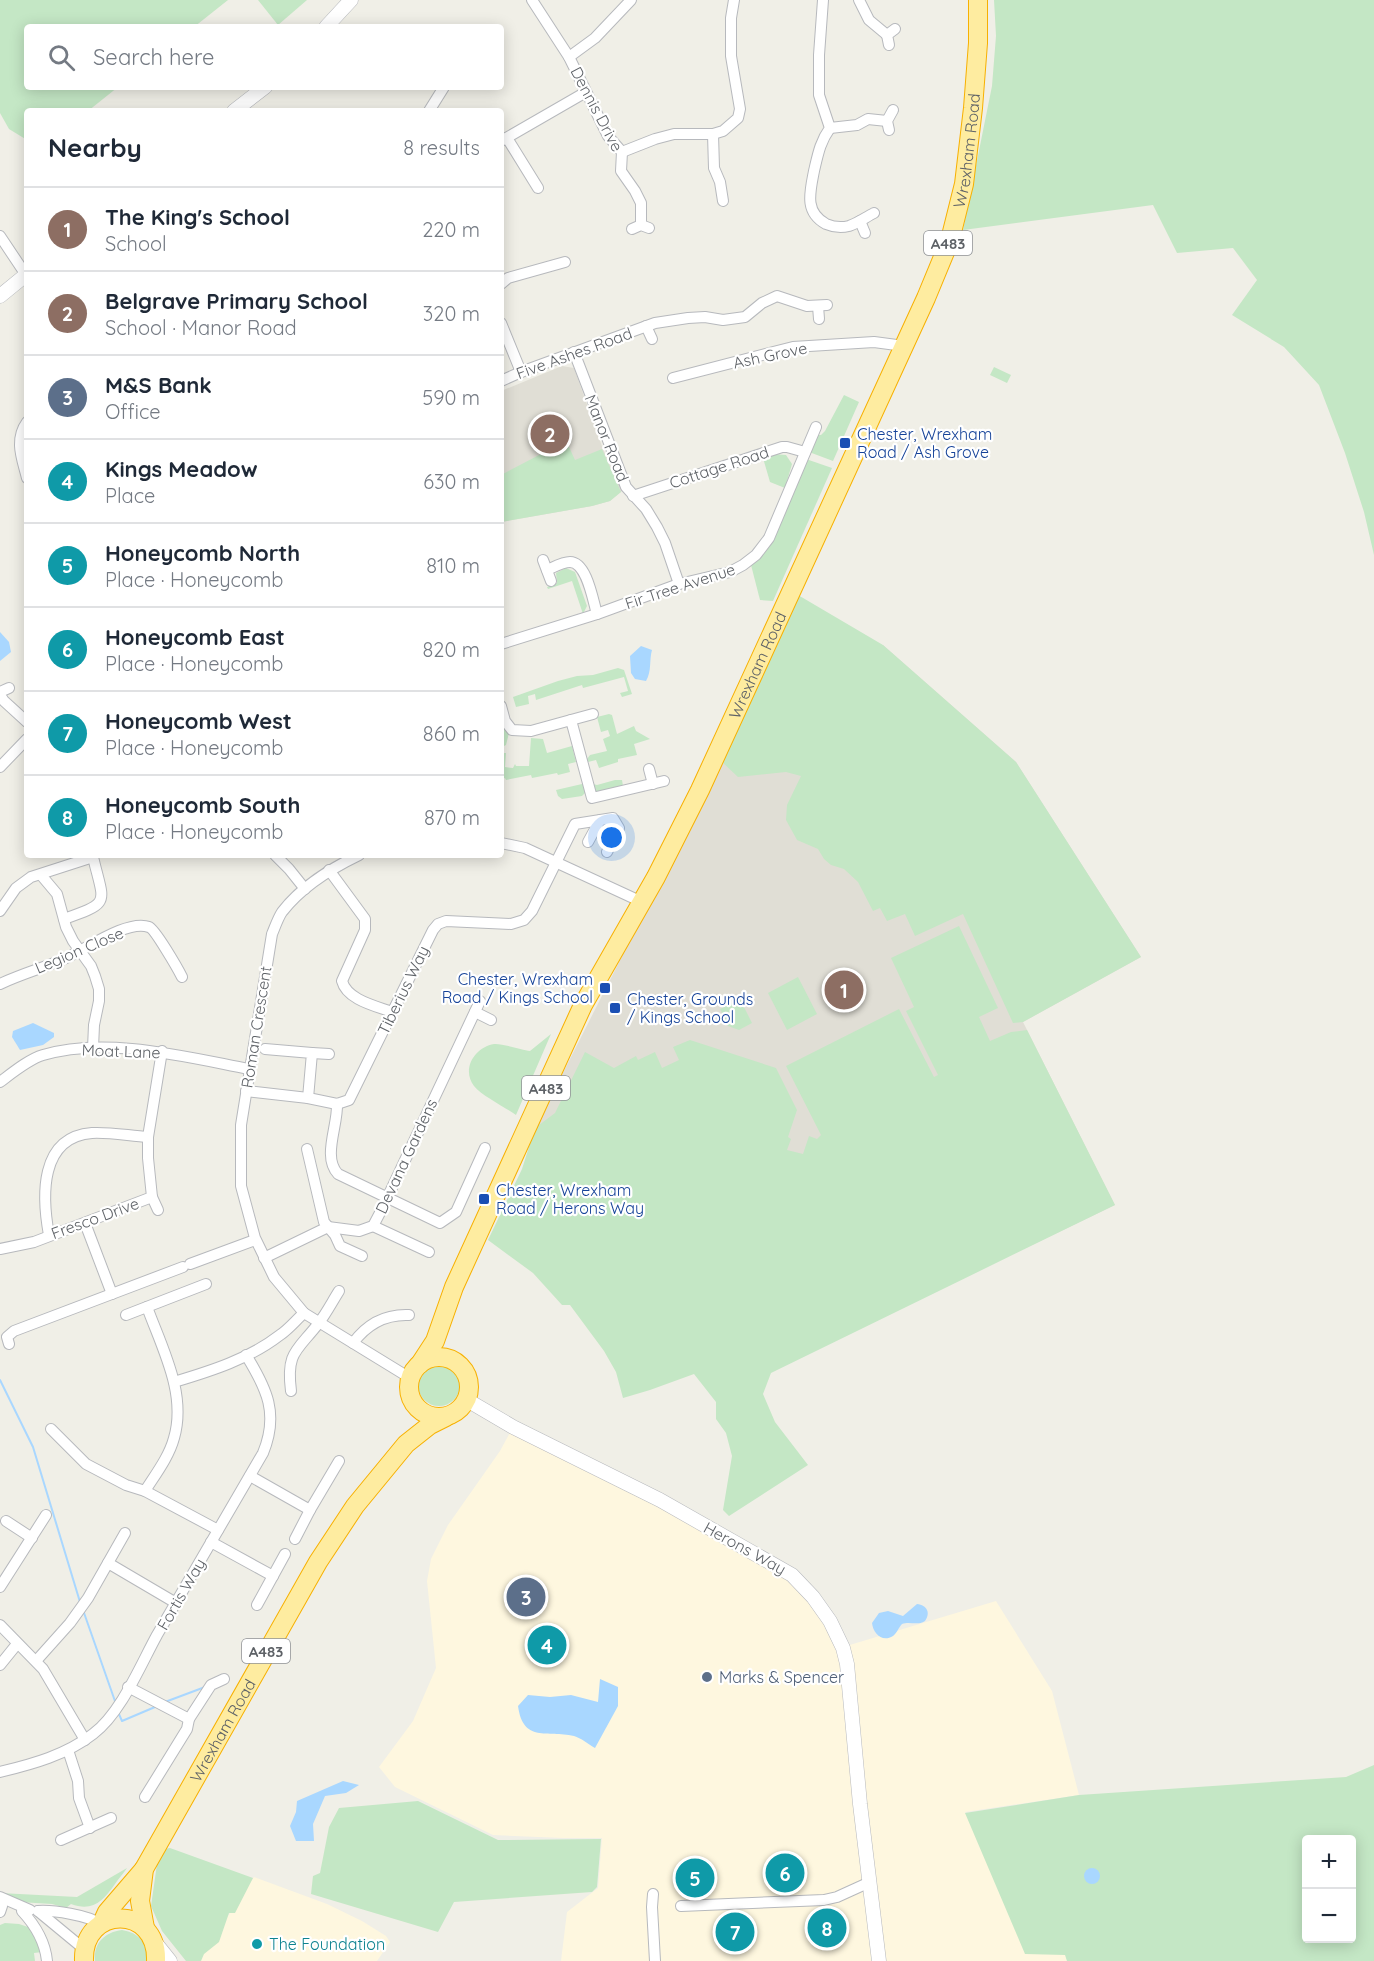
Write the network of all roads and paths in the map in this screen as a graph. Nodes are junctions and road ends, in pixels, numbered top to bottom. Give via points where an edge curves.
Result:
1 (351, 0) edge
2 (532, 0) edge
3 (631, 0) edge
4 (734, 0) edge
5 (823, 0) edge
6 (859, 0) edge
7 (978, 0) edge
8 (329, 24) edge
9 (891, 36) dead end
10 (569, 57) junction
11 (261, 90) edge
12 (442, 90) edge
13 (586, 92) junction
14 (238, 108) edge
15 (431, 108) edge
16 (893, 110) dead end
17 (830, 128) junction
18 (713, 134) junction
19 (504, 139) edge
20 (622, 152) junction
21 (532, 186) dead end
22 (724, 203) dead end
23 (874, 213) dead end
24 (860, 221) junction
25 (641, 227) dead end
26 (866, 233) dead end
27 (0, 236) edge
28 (24, 271) edge
29 (564, 275) dead end
30 (24, 276) edge
31 (504, 281) edge
32 (0, 296) edge
33 (819, 319) dead end
34 (646, 326) junction
35 (504, 330) edge
36 (652, 339) dead end
37 (904, 346) junction
38 (574, 352) junction
39 (521, 372) junction
40 (673, 378) dead end
41 (504, 380) edge
42 (815, 427) dead end
43 (24, 428) edge
44 (805, 452) junction
45 (24, 467) edge
46 (633, 496) junction
47 (552, 581) dead end
48 (679, 584) junction
49 (597, 614) junction
50 (504, 643) edge
51 (3, 692) edge
52 (593, 714) dead end
53 (504, 717) edge
54 (24, 719) edge
55 (571, 720) junction
56 (24, 742) edge
57 (1, 765) edge
58 (649, 769) dead end
59 (664, 781) dead end
60 (653, 784) junction
61 (600, 820) junction
62 (588, 842) dead end
63 (504, 844) edge
64 (607, 852) dead end
65 (90, 858) edge
66 (93, 858) edge
67 (278, 858) edge
68 (353, 858) edge
69 (556, 863) junction
70 (328, 870) junction
71 (41, 875) junction
72 (305, 890) junction
73 (642, 902) junction
74 (0, 910) edge
75 (64, 920) junction
76 (80, 951) junction
77 (182, 977) dead end
78 (0, 984) edge
79 (480, 1001) dead end
80 (392, 1012) junction
81 (475, 1012) junction
82 (491, 1020) dead end
83 (93, 1048) junction
84 (265, 1049) dead end
85 (162, 1051) junction
86 (312, 1053) junction
87 (328, 1054) dead end
88 (249, 1069) junction
89 (0, 1082) edge
90 (246, 1091) junction
91 (308, 1098) junction
92 (337, 1104) junction
93 (148, 1137) junction
94 (485, 1148) dead end
95 (307, 1149) dead end
96 (152, 1197) junction
97 (387, 1198) junction
98 (158, 1210) dead end
99 (85, 1223) junction
100 (373, 1226) junction
101 (328, 1227) junction
102 (49, 1235) junction
103 (255, 1240) junction
104 (0, 1249) edge
105 (429, 1252) dead end
106 (362, 1256) dead end
107 (264, 1258) junction
108 (206, 1284) dead end
109 (339, 1291) dead end
110 (112, 1294) junction
111 (448, 1304) junction
112 (147, 1307) junction
113 (304, 1313) junction
114 (126, 1315) dead end
115 (409, 1315) dead end
116 (318, 1323) junction
117 (353, 1343) junction
118 (9, 1344) dead end
119 (246, 1356) junction
120 (456, 1362) junction
121 (415, 1371) junction
122 (174, 1382) junction
123 (291, 1391) dead end
124 (466, 1400) junction
125 (414, 1404) junction
126 (446, 1417) junction
127 (51, 1429) dead end
128 (406, 1444) junction
129 (339, 1461) dead end
130 (250, 1476) junction
131 (145, 1491) junction
132 (310, 1510) junction
133 (46, 1515) dead end
134 (6, 1521) dead end
135 (218, 1530) junction
136 (125, 1533) dead end
137 (32, 1538) junction
138 (295, 1539) dead end
139 (211, 1542) junction
140 (285, 1554) dead end
141 (108, 1563) junction
142 (273, 1576) junction
143 (0, 1587) edge
144 (176, 1603) junction
145 (256, 1605) dead end
146 (0, 1625) edge
147 (17, 1644) junction
148 (36, 1661) junction
149 (0, 1665) edge
150 (224, 1679) dead end
151 (128, 1687) junction
152 (189, 1719) junction
153 (85, 1740) junction
154 (68, 1750) junction
155 (0, 1772) edge
156 (145, 1797) dead end
157 (111, 1818) dead end
158 (90, 1828) junction
159 (62, 1840) dead end
160 (144, 1869) junction
161 (870, 1882) junction
162 (653, 1894) dead end
163 (0, 1898) edge
164 (681, 1906) dead end
165 (0, 1912) edge
166 (101, 1924) junction
167 (150, 1934) junction
168 (82, 1955) edge
169 (47, 1961) edge
170 (156, 1961) edge
171 (170, 1961) edge
172 (655, 1961) edge
173 (879, 1961) edge

1 - 8 street
2 - 10 street, Dennis Drive
3 - 10 street via 595,38
4 - 18 street via 731,56 740,109 732,124
5 - 17 street via 819,95
6 - 9 street via 869,20
7 - 37 highway, Wrexham Road / A483 via 978,43 964,184 950,240
10 - 13 street, Dennis Drive
11 - 14 street
12 - 15 street
13 - 19 street
13 - 20 street, Dennis Drive via 608,136
16 - 17 street via 888,126 868,119 857,125
17 - 24 street via 817,153 809,196 812,210 815,217 830,225 840,227
18 - 20 street via 674,134
18 - 22 street via 714,168
19 - 21 street
20 - 25 street, Dennis Drive via 621,171 641,203
23 - 24 street
24 - 26 street
27 - 28 street
29 - 31 street via 562,263
30 - 32 street
33 - 34 street, Five Ashes Road via 823,306 807,306 777,296 745,317 733,320 688,318
34 - 36 street, Five Ashes Road
34 - 38 street, Five Ashes Road
35 - 39 street
37 - 40 street, Ash Grove via 874,342 792,347
37 - 73 highway, Wrexham Road / A483 via 704,781
38 - 39 street, Five Ashes Road
38 - 46 street, Manor Road via 612,454
39 - 41 street, Five Ashes Road
42 - 44 street, Fir Tree Avenue
43 - 45 street via 19,448
44 - 46 street, Cottage Road via 787,447 772,449
44 - 48 street, Fir Tree Avenue via 770,538 756,555 730,572
46 - 48 street, Manor Road via 657,526
47 - 49 street via 545,565 577,564 584,571
48 - 49 street, Fir Tree Avenue
49 - 50 street, Fir Tree Avenue
51 - 54 street via 4,701
52 - 55 street
53 - 55 street via 512,730 531,731
55 - 60 street via 587,799
56 - 57 street
58 - 60 street
59 - 60 street
61 - 62 street
61 - 64 street via 613,818 619,828
61 - 69 street via 575,824
63 - 69 street via 525,848
65 - 71 street
66 - 75 street via 102,896 100,903
67 - 72 street
68 - 70 street, Roman Crescent
69 - 73 street
69 - 80 street, Tiberius Way via 524,920 511,924 438,924
70 - 72 street, Roman Crescent
70 - 80 street via 365,919 365,930 342,981 344,989
71 - 74 street via 16,888
71 - 75 street via 57,894
72 - 88 street, Roman Crescent via 281,913 272,934
73 - 111 highway, Wrexham Road / A483 via 583,1005
75 - 76 street
76 - 77 street, Legion Close via 116,933 150,927
76 - 78 street, Legion Close
76 - 83 street via 91,966 99,989
79 - 81 street, Devana Gardens
80 - 92 street, Tiberius Way via 352,1096
81 - 82 street
81 - 97 street, Devana Gardens
83 - 85 street, Moat Lane
83 - 89 street, Moat Lane via 41,1055
84 - 86 street
85 - 88 street, Moat Lane
85 - 93 street, Fresco Drive
86 - 87 street
86 - 91 street
88 - 90 street, Roman Crescent
90 - 91 street
90 - 103 street, Roman Crescent via 241,1125 242,1186
91 - 92 street
92 - 97 street via 332,1168
93 - 96 street, Fresco Drive
93 - 102 street via 92,1133 69,1140 51,1160 45,1183
94 - 97 street via 456,1212 440,1228
95 - 101 street
96 - 98 street
96 - 99 street, Fresco Drive
97 - 100 street, Devana Gardens
99 - 102 street, Fresco Drive
99 - 110 street
100 - 101 street, Devana Gardens via 359,1231
100 - 105 street
101 - 106 street via 340,1246
101 - 107 street
102 - 104 street, Fresco Drive
103 - 107 street, Roman Crescent
103 - 110 street
107 - 113 street, Roman Crescent
108 - 112 street
109 - 116 street
110 - 118 street via 14,1331 7,1337
111 - 120 highway, Wrexham Road / A483 via 447,1331
111 - 121 highway, Wrexham Road / A483 via 435,1341
112 - 114 street
112 - 122 street
113 - 116 street, Roman Crescent
113 - 119 street via 280,1335
115 - 117 street via 398,1314 379,1321
116 - 117 street, Roman Crescent
116 - 123 street via 291,1359
117 - 121 street, Roman Crescent
119 - 122 street
119 - 130 street, Fortis Way via 266,1392 271,1424 263,1453
120 - 121 highway via 438,1357
120 - 124 highway, A483 via 467,1375
121 - 125 highway, A483 via 409,1387
122 - 131 street via 174,1438
124 - 126 highway, A483
124 - 161 street, Herons Way via 749,1549 792,1575 813,1597 830,1622 848,1664
125 - 126 highway via 428,1415
125 - 128 highway, Wrexham Road / A483
126 - 128 highway, Wrexham Road / A483
127 - 131 street via 86,1464
128 - 160 highway, Wrexham Road / A483 via 355,1506 318,1562
129 - 132 street
130 - 132 street
130 - 135 street, Fortis Way
131 - 135 street
132 - 138 street
133 - 137 street
134 - 137 street
135 - 139 street, Fortis Way
136 - 141 street
137 - 143 street
139 - 142 street
139 - 144 street, Fortis Way
140 - 142 street
141 - 144 street
141 - 148 street via 70,1623
142 - 145 street
144 - 151 street, Fortis Way
146 - 147 street
147 - 148 street
147 - 149 street
148 - 153 street
150 - 152 street via 211,1685
151 - 152 street
151 - 153 street, Fortis Way via 110,1717
152 - 156 street
153 - 154 street, Fortis Way
154 - 155 street, Fortis Way
154 - 158 street
157 - 158 street
158 - 159 street
160 - 166 highway, Wrexham Road / A483
160 - 167 highway, Wrexham Road / A483 via 140,1906
161 - 164 street via 824,1900
161 - 173 street, Herons Way
162 - 172 street
163 - 165 street
163 - 169 street via 27,1911
166 - 167 highway via 126,1919
166 - 168 highway, Wrexham Road via 92,1931
166 - 168 street via 56,1911 38,1911
167 - 170 highway, Wrexham Road
167 - 171 street

